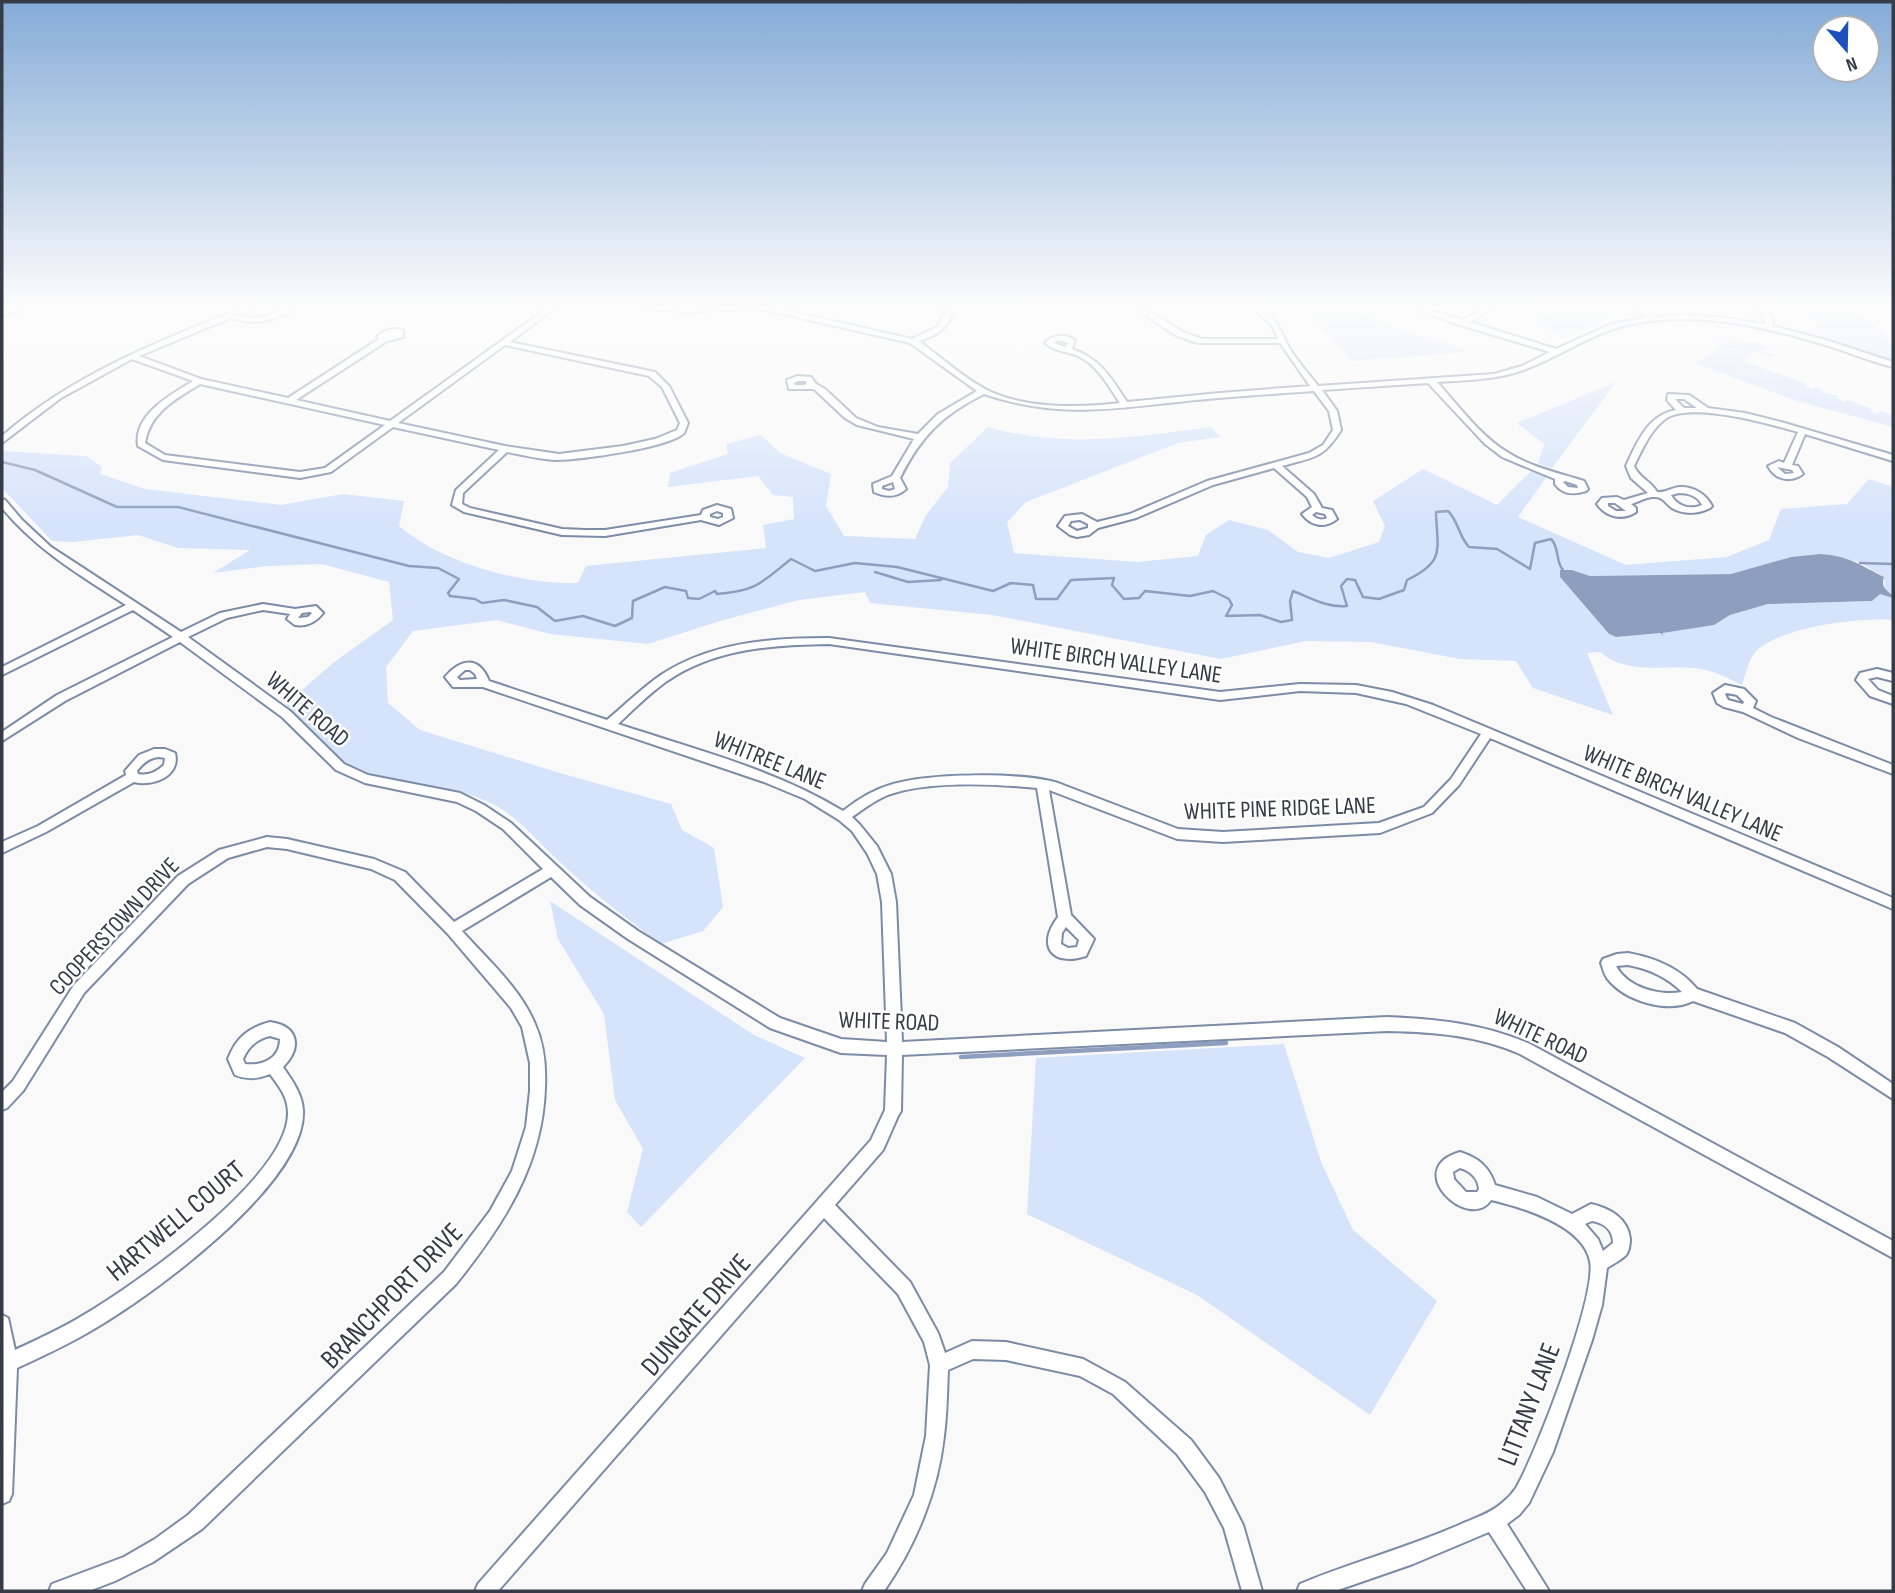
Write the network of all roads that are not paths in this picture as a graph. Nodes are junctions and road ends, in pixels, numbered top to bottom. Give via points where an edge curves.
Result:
1 (89, 380) edge
2 (321, 380) edge
3 (454, 380) edge
4 (660, 380) edge
5 (968, 380) edge
6 (1107, 380) edge
7 (1311, 380) edge
8 (1438, 380) edge
9 (199, 381) joint
10 (1431, 381) junction
11 (811, 385) dead end
12 (1317, 388) junction
13 (983, 391) junction
14 (289, 401) junction
15 (1125, 405) junction
16 (1704, 409) junction
17 (1681, 411) junction
18 (394, 424) junction
19 (1802, 432) junction
20 (918, 436) junction
21 (2, 440) edge
22 (505, 449) junction
23 (1893, 458) edge
24 (1787, 465) dead end
25 (1277, 466) junction
26 (896, 478) dead end
27 (1562, 479) dead end
28 (1653, 495) junction
29 (1666, 497) dead end
30 (2, 502) edge
31 (1626, 503) dead end
32 (1318, 509) dead end
33 (704, 517) dead end
34 (1094, 526) dead end
35 (135, 606) junction
36 (296, 612) dead end
37 (182, 638) junction
38 (2, 671) edge
39 (1893, 677) edge
40 (484, 683) dead end
41 (1893, 700) edge
42 (1747, 708) dead end
43 (609, 725) junction
44 (1487, 734) junction
45 (2, 737) edge
46 (1893, 770) edge
47 (133, 777) dead end
48 (1042, 783) junction
49 (843, 817) junction
50 (2, 848) edge
51 (552, 870) junction
52 (1893, 904) edge
53 (1065, 918) dead end
54 (453, 930) junction
55 (1692, 994) junction
56 (895, 1049) junction
57 (273, 1066) dead end
58 (1893, 1092) edge
59 (2, 1103) edge
60 (1488, 1191) dead end
61 (825, 1207) junction
62 (1571, 1223) junction
63 (1893, 1250) edge
64 (1600, 1263) junction
65 (2, 1324) edge
66 (8, 1363) junction
67 (939, 1365) junction
68 (2, 1494) edge
69 (1493, 1520) junction
70 (60, 1591) edge
71 (485, 1591) edge
72 (872, 1591) edge
73 (1252, 1591) edge
74 (1307, 1591) edge
75 (1539, 1591) edge

1 - 21 street
2 - 14 street
3 - 18 street
4 - 22 street via 684,423 681,431 657,441 574,456
5 - 13 street
6 - 15 street
7 - 12 street
8 - 10 street
9 - 14 street
9 - 18 street via 154,412 142,444 163,457 300,475 320,473
10 - 12 street
10 - 27 street via 1505,455
11 - 20 street via 853,421
12 - 15 street
12 - 25 street via 1333,411 1337,430 1325,447 1312,455
13 - 15 street via 1057,408
13 - 20 street via 947,410
14 - 18 street
16 - 17 street
16 - 17 street via 1686,397 1671,396
16 - 19 street
17 - 28 street via 1660,419 1630,466
18 - 22 street
19 - 23 street
19 - 24 street
20 - 26 street
22 - 33 street via 459,492 457,505 562,532 605,533
25 - 32 street via 1311,496
25 - 34 street via 1210,483 1133,516
28 - 29 street
28 - 31 street
30 - 35 street, WHITE ROAD via 48,549
35 - 37 street, WHITE ROAD
35 - 38 street
36 - 37 street via 263,607 237,611
37 - 45 street via 61,698
37 - 51 street, WHITE ROAD via 286,714 340,767 365,779 460,798 507,826
39 - 41 street via 1871,673 1862,680 1874,693
40 - 43 street, WHITREE LANE
42 - 46 street via 1766,721
43 - 44 street, WHITE BIRCH VALLEY LANE via 661,680 692,663 756,644 829,641 1220,696 1301,687 1360,688 1403,698
43 - 49 street, WHITREE LANE via 768,779
44 - 48 street, WHITE PINE RIDGE LANE via 1455,782 1428,810 1380,828 1177,834
44 - 52 street, WHITE BIRCH VALLEY LANE
47 - 50 street
48 - 49 street, WHITE PINE RIDGE LANE via 914,784 869,798
48 - 53 street
49 - 56 street, WHITREE LANE via 872,850 884,874
51 - 54 street
51 - 56 street, WHITE ROAD via 585,901 633,935 775,1023 841,1046
54 - 59 street, COOPERSTOWN DRIVE via 400,876 374,864 277,843 223,854 183,880 79,989 18,1086
54 - 70 street, BRANCHPORT DRIVE via 516,1006 528,1024 535,1051 540,1080 537,1118 528,1155 508,1199 450,1278 195,1522 131,1566
55 - 55 street via 1671,1000 1628,988 1608,972 1608,963 1627,958 1664,970
55 - 58 street via 1790,1028
56 - 61 street, DUNGATE DRIVE via 893,1111 877,1146
56 - 63 street, WHITE ROAD via 1387,1024 1481,1031 1525,1049
57 - 66 street, HARTWELL COURT via 293,1094 295,1118 269,1176 242,1205 152,1280 97,1317
60 - 62 street via 1527,1201
61 - 67 street via 904,1288 932,1339
61 - 71 street, DUNGATE DRIVE
62 - 64 street via 1590,1242
62 - 64 street via 1591,1212 1606,1216 1618,1227 1621,1248
64 - 69 street, LITTANY LANE via 1598,1290 1553,1430 1523,1495 1507,1513
65 - 66 street
66 - 68 street
67 - 72 street via 935,1436 923,1496 894,1560
67 - 73 street via 972,1350 1006,1351 1083,1368 1119,1388 1184,1447 1212,1485 1233,1525
69 - 74 street, LITTANY LANE
69 - 75 street

